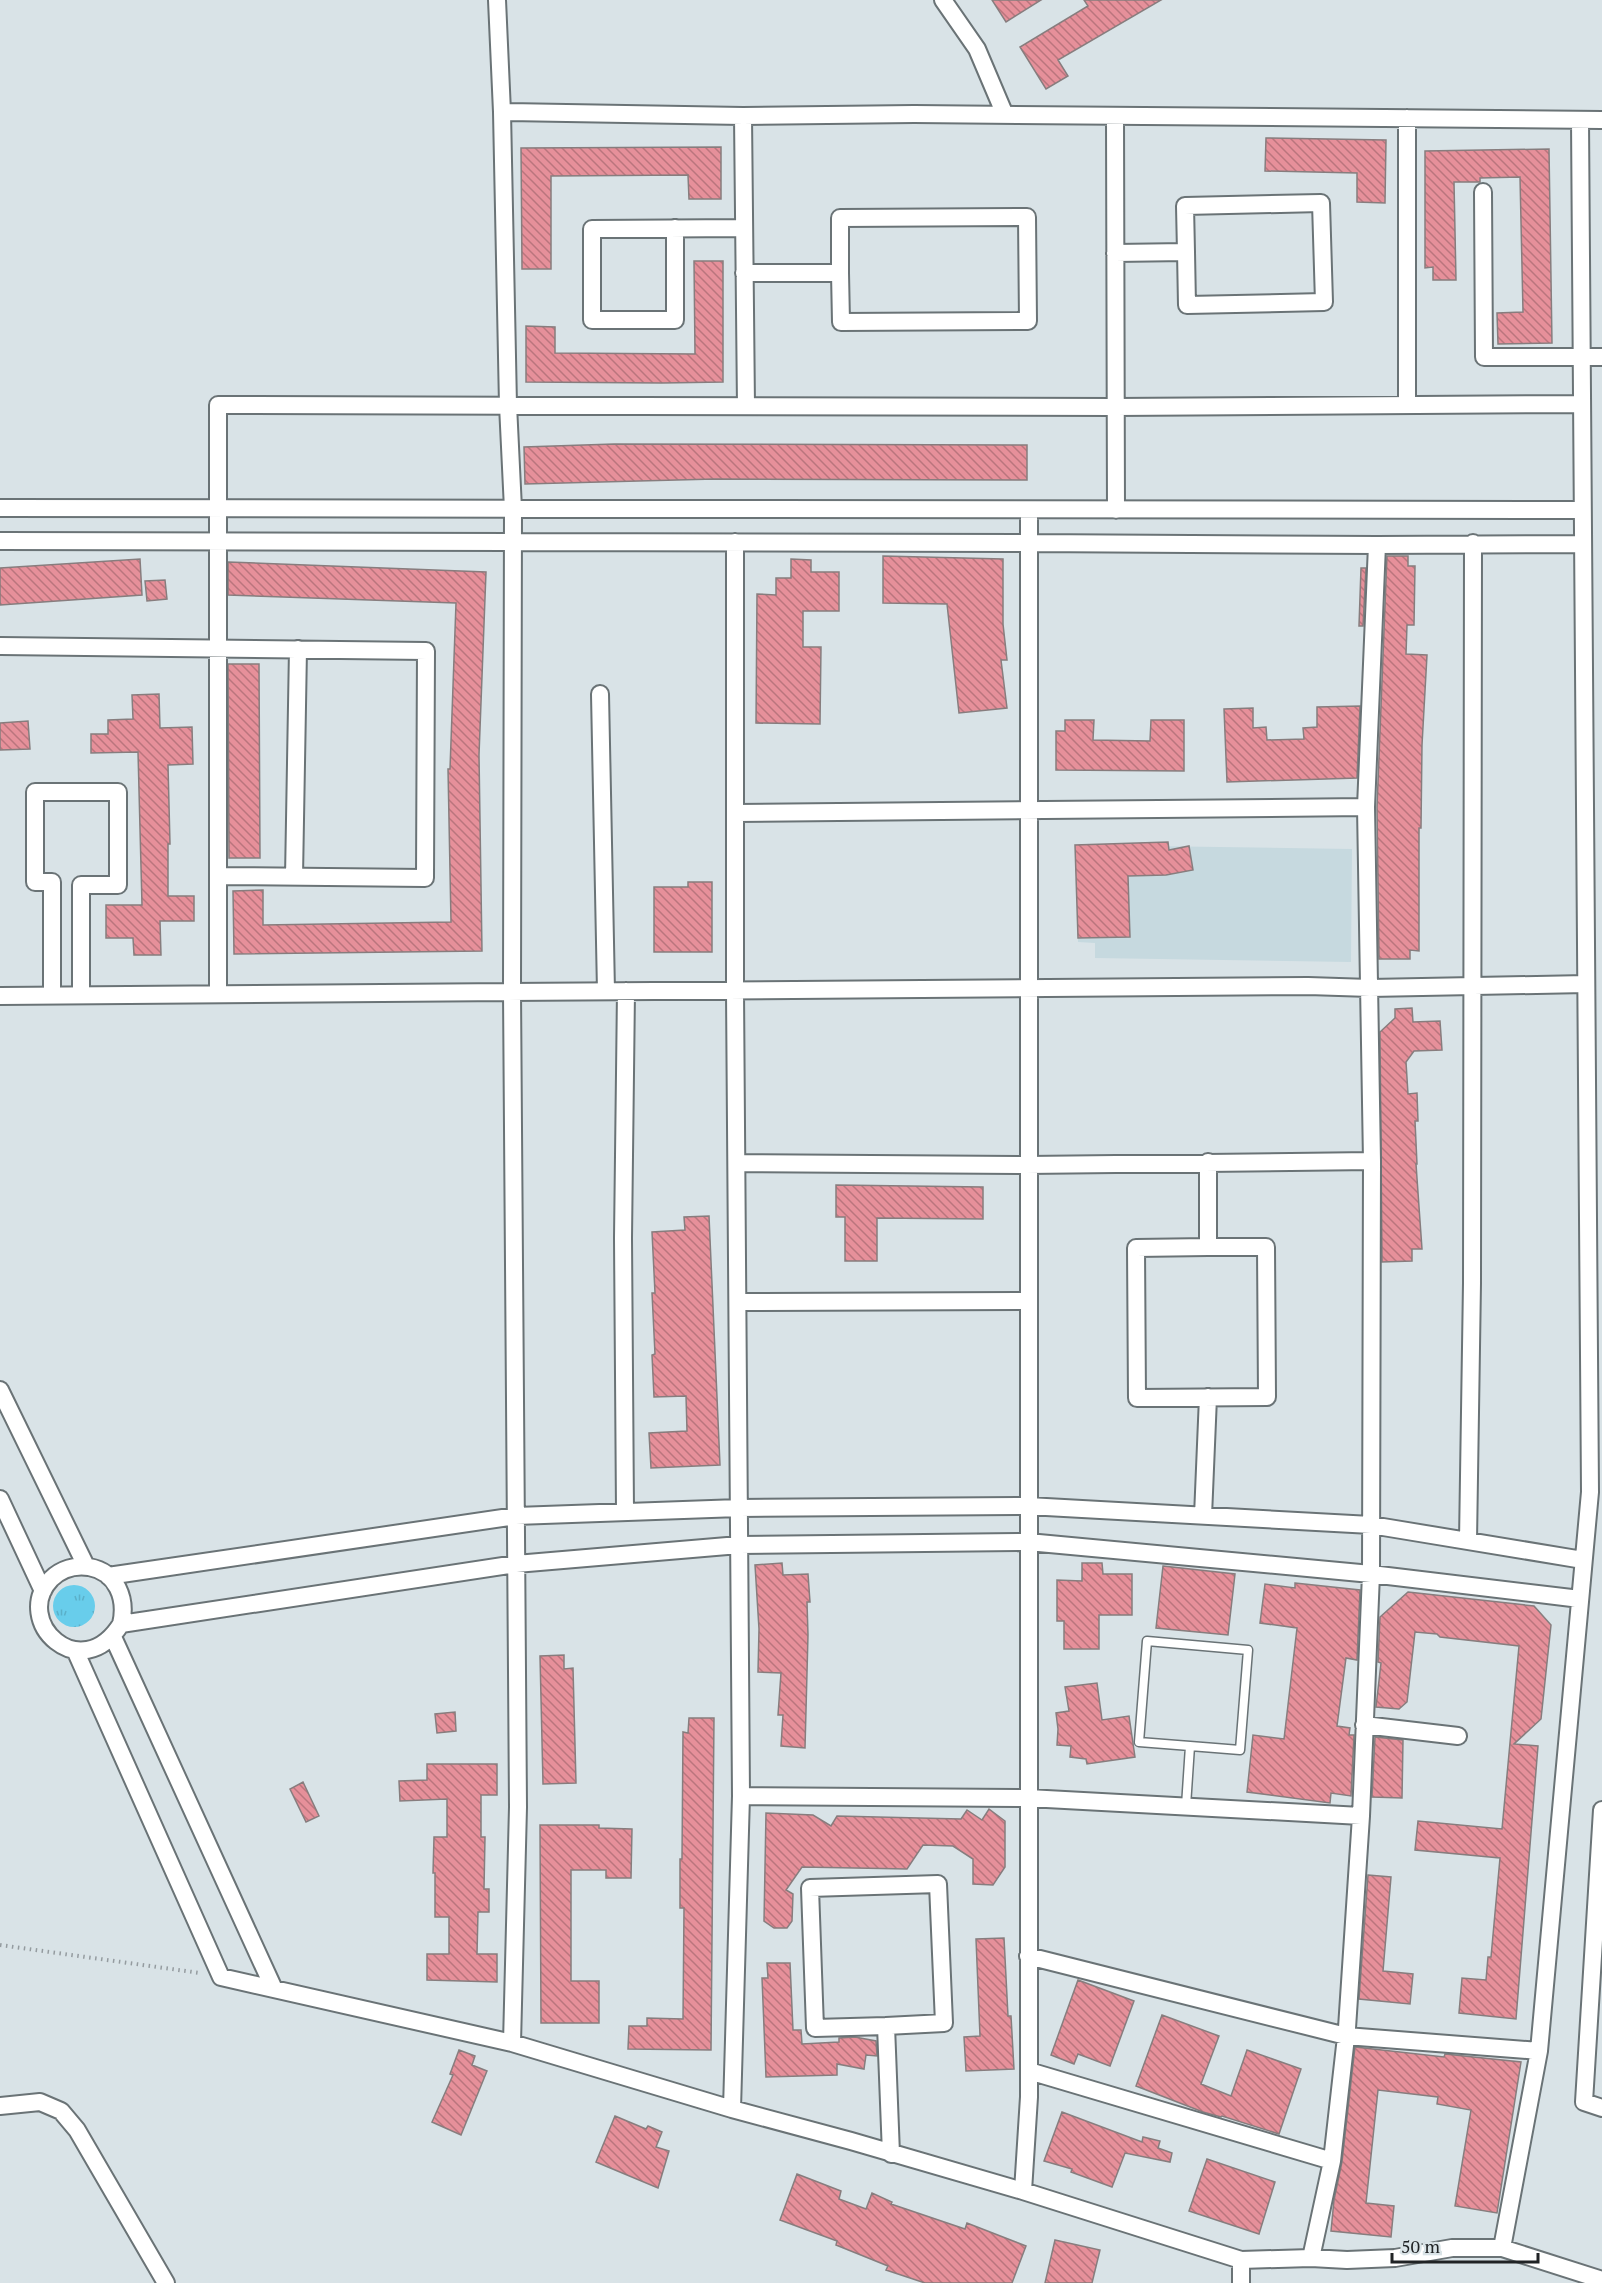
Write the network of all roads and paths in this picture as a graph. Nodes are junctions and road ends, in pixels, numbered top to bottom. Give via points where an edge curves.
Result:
1 (496, 0) edge
2 (943, 0) edge
3 (502, 112) junction
4 (1005, 115) junction
5 (743, 116) junction
6 (1115, 116) junction
7 (1407, 118) junction
8 (1580, 120) junction
9 (1602, 120) edge
10 (1483, 192) dead end
11 (675, 228) junction
12 (744, 228) junction
13 (1186, 252) junction
14 (1115, 253) junction
15 (744, 273) junction
16 (840, 273) junction
17 (1581, 357) junction
18 (1602, 357) edge
19 (1582, 404) junction
20 (508, 405) junction
21 (1407, 405) junction
22 (746, 406) junction
23 (1115, 407) junction
24 (0, 508) edge
25 (218, 509) junction
26 (513, 509) junction
27 (1029, 510) junction
28 (1116, 510) junction
29 (1582, 510) junction
30 (0, 541) edge
31 (217, 542) junction
32 (513, 542) junction
33 (735, 542) junction
34 (1029, 543) junction
35 (1473, 543) junction
36 (1582, 544) junction
37 (1377, 545) junction
38 (0, 646) edge
39 (217, 649) junction
40 (298, 650) junction
41 (600, 694) dead end
42 (1366, 807) junction
43 (1029, 809) junction
44 (736, 813) junction
45 (218, 876) junction
46 (294, 877) junction
47 (1586, 984) junction
48 (1473, 985) junction
49 (1028, 988) junction
50 (1370, 988) junction
51 (606, 991) junction
52 (626, 991) junction
53 (735, 991) junction
54 (512, 992) junction
55 (218, 994) junction
56 (81, 995) junction
57 (0, 996) edge
58 (52, 996) junction
59 (1372, 1161) junction
60 (1208, 1162) junction
61 (736, 1163) junction
62 (1027, 1165) junction
63 (1208, 1247) junction
64 (1028, 1301) junction
65 (738, 1302) junction
66 (0, 1390) edge
67 (1208, 1397) junction
68 (0, 1499) edge
69 (1028, 1506) junction
70 (739, 1508) junction
71 (625, 1512) junction
72 (516, 1516) junction
73 (1203, 1516) junction
74 (1371, 1525) junction
75 (1468, 1541) junction
76 (1028, 1542) junction
77 (739, 1545) junction
78 (1583, 1560) junction
79 (516, 1564) junction
80 (86, 1566) junction
81 (1371, 1574) junction
82 (108, 1576) junction
83 (43, 1591) junction
84 (1580, 1599) junction
85 (117, 1630) junction
86 (75, 1650) junction
87 (1365, 1725) junction
88 (1458, 1737) dead end
89 (1190, 1746) junction
90 (741, 1796) junction
91 (1028, 1798) junction
92 (1186, 1806) junction
93 (1602, 1810) edge
94 (1361, 1816) junction
95 (1601, 1851) edge
96 (0, 1945) edge
97 (1028, 1956) junction
98 (1597, 1975) edge
99 (221, 1977) junction
100 (274, 1989) junction
101 (886, 2026) junction
102 (1346, 2036) junction
103 (512, 2043) junction
104 (1539, 2051) junction
105 (1029, 2071) junction
106 (0, 2106) edge
107 (1602, 2108) edge
108 (732, 2109) junction
109 (891, 2154) junction
110 (1332, 2161) junction
111 (1023, 2191) junction
112 (1502, 2248) junction
113 (1311, 2258) junction
114 (1241, 2260) junction
115 (1602, 2280) edge
116 (166, 2283) edge
117 (1240, 2283) edge

1 - 3 street
2 - 4 street via 977,49
3 - 5 street
3 - 20 street
4 - 5 street
4 - 6 street
5 - 12 street
6 - 7 street
6 - 14 street
7 - 8 street
7 - 21 street
8 - 9 street
8 - 17 street
10 - 17 street via 1484,357
11 - 11 street via 592,228 592,321 675,320
11 - 12 street
12 - 15 street
13 - 13 street via 1185,206 1321,203 1324,302 1187,304
13 - 14 street
14 - 23 street
15 - 16 street
15 - 22 street
16 - 16 street via 840,218 1027,217 1028,321 841,322
17 - 18 street
17 - 19 street
19 - 21 street
19 - 29 street
20 - 22 street
20 - 25 street via 218,405
20 - 26 street
21 - 23 street
22 - 23 street
23 - 28 street
24 - 25 street
25 - 26 street
25 - 31 street
26 - 27 street
26 - 32 street
27 - 28 street
27 - 34 street
28 - 29 street
29 - 36 street
30 - 31 street
31 - 32 street
31 - 39 street
32 - 33 street
32 - 54 street
33 - 34 street
33 - 44 street
34 - 37 street
34 - 43 street
35 - 36 street
35 - 37 street
35 - 48 street
36 - 47 street
37 - 42 street
38 - 39 street
39 - 40 street
39 - 45 street
40 - 46 street
40 - 46 street via 426,651 425,878
41 - 51 street
42 - 43 street
42 - 50 street
43 - 44 street
43 - 49 street
44 - 53 street
45 - 46 street
45 - 55 street
47 - 48 street
47 - 78 street via 1590,1492
48 - 50 street
48 - 75 street
49 - 50 street
49 - 53 street
49 - 62 street
50 - 59 street
51 - 52 street
51 - 54 street
52 - 53 street
52 - 71 street
53 - 61 street
54 - 55 street
54 - 72 street
55 - 56 street
56 - 58 street
56 - 58 street via 81,885 118,885 118,792 35,792 35,882 52,882
57 - 58 street
59 - 60 street
59 - 74 street
60 - 62 street
60 - 63 street
61 - 62 street
61 - 65 street
62 - 64 street
63 - 67 street via 1266,1247 1267,1397
63 - 67 street via 1136,1248 1137,1398
64 - 65 street
64 - 69 street
65 - 70 street
66 - 80 street
67 - 73 street
68 - 83 street
69 - 70 street
69 - 73 street
69 - 76 street
70 - 71 street
70 - 77 street
71 - 72 street
72 - 79 street
72 - 82 street
73 - 74 street
74 - 75 street
74 - 81 street
75 - 78 street
76 - 77 street
76 - 81 street
76 - 91 street
77 - 79 street
77 - 90 street
78 - 84 street
79 - 85 street
79 - 103 street via 518,1807
80 - 82 street
80 - 83 street via 56,1574
81 - 84 street
81 - 87 street
82 - 85 street via 116,1583 124,1603
83 - 86 street via 39,1603 44,1628 62,1646
84 - 104 street
85 - 86 street via 96,1648
85 - 100 street
86 - 99 street
87 - 88 street
87 - 94 street
89 - 89 lane via 1240,1750 1248,1650 1147,1641 1139,1742
89 - 92 lane
90 - 91 street
90 - 108 street
91 - 92 street
91 - 97 street
92 - 94 street
93 - 95 street
94 - 102 street
95 - 98 street
96 - 99 path
97 - 102 street
97 - 105 street
98 - 107 street via 1584,2102
99 - 100 street
100 - 103 street
101 - 101 street via 944,2024 938,1884 810,1888 815,2028
101 - 109 street
102 - 104 street
102 - 110 street
103 - 108 street
104 - 112 street
105 - 110 street
105 - 111 street
106 - 116 street via 40,2102 61,2111 77,2130
108 - 109 street
109 - 111 street
110 - 113 street
111 - 114 street
112 - 113 street via 1452,2248 1395,2258
112 - 115 street
113 - 114 street
114 - 117 street

